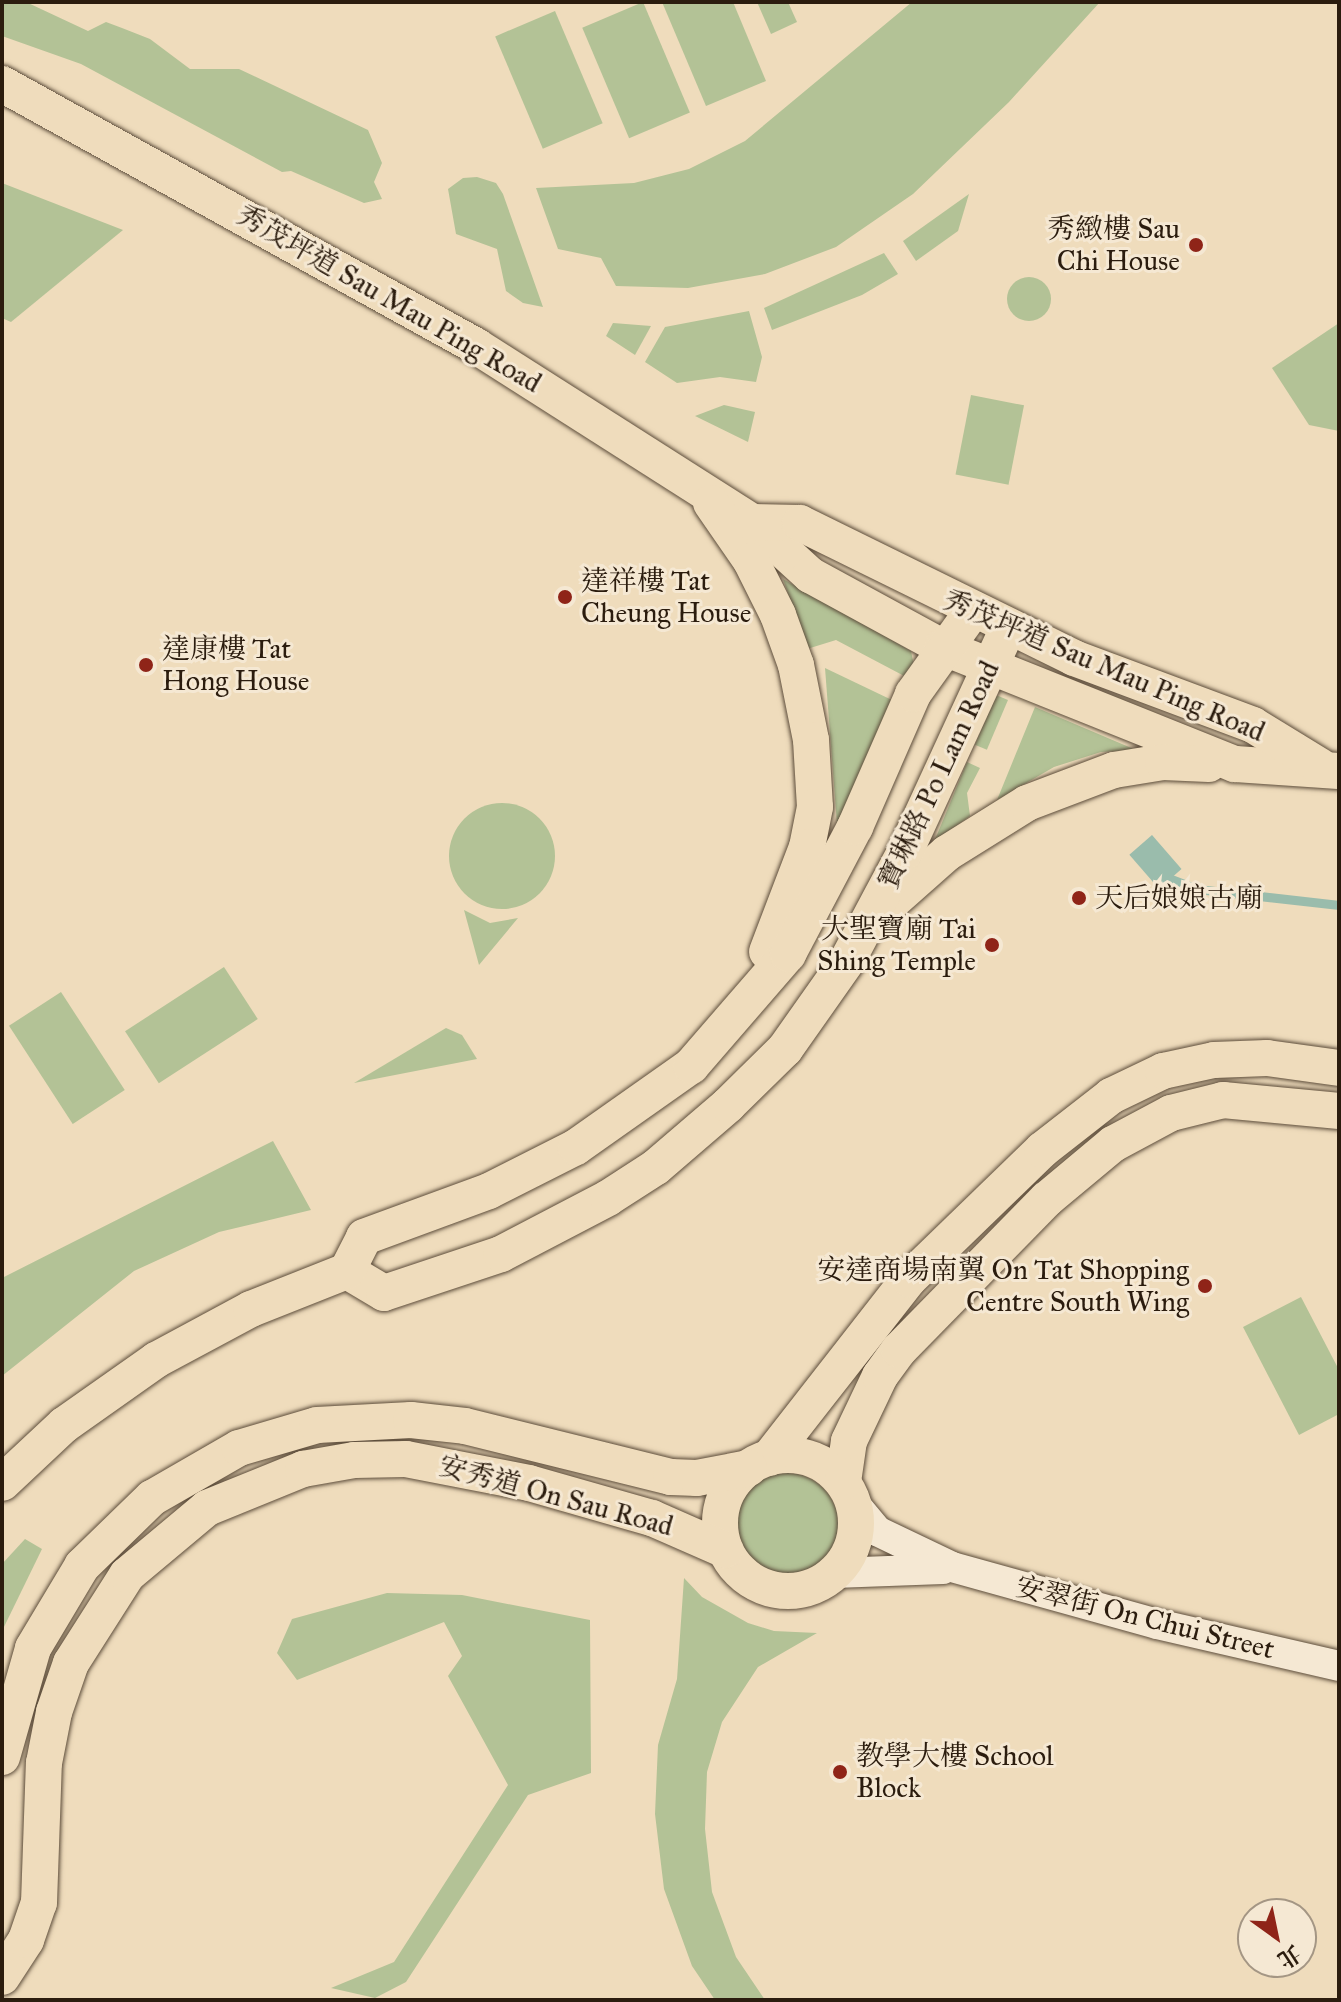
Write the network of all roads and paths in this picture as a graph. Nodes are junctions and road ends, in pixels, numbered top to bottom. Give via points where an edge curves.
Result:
1 (7, 91) edge
2 (703, 492) junction
3 (752, 522) junction
4 (972, 612) junction
5 (1008, 628) junction
6 (942, 647) junction
7 (990, 669) junction
8 (1235, 764) junction
9 (1330, 769) edge
10 (868, 922) junction
11 (739, 1011) junction
12 (1339, 1068) edge
13 (1339, 1111) edge
14 (347, 1271) junction
15 (759, 1463) junction
16 (2, 1483) edge
17 (848, 1492) junction
18 (725, 1550) junction
19 (952, 1567) junction
20 (834, 1573) junction
21 (1339, 1666) edge
22 (2, 1757) edge
23 (2, 1977) edge

1 - 2 main road, 秀茂坪道 Sau Mau Ping Road via 149,161 476,346
2 - 3 main road, 秀茂坪道 Sau Mau Ping Road
2 - 11 main road via 751,561 778,615 796,665 811,740 815,807 807,847
3 - 4 main road, 秀茂坪道 Sau Mau Ping Road via 800,523
3 - 6 main road, 秀茂坪道 Sau Mau Ping Road via 810,575
4 - 5 main road, 秀茂坪道 Sau Mau Ping Road
4 - 6 main road, 寶琳路 Po Lam Road
5 - 7 main road, 寶琳路 Po Lam Road
5 - 9 main road, 秀茂坪道 Sau Mau Ping Road via 1253,725
6 - 7 main road, 秀茂坪道 Sau Mau Ping Road
6 - 11 main road, 寶琳路 Po Lam Road via 913,694 815,909 788,954
7 - 8 main road, 秀茂坪道 Sau Mau Ping Road
7 - 10 main road, 寶琳路 Po Lam Road
8 - 9 main road, 秀茂坪道 Sau Mau Ping Road
8 - 10 main road via 1163,762 1114,770 1027,803 947,853
10 - 14 main road, 寶琳路 Po Lam Road via 820,1004 785,1049 699,1133 644,1175 557,1227 441,1275 384,1293
11 - 14 main road, 寶琳路 Po Lam Road via 691,1066 622,1117 506,1183 364,1237
12 - 15 main road via 1267,1058 1214,1060 1163,1071 1111,1096 1042,1150 909,1279
13 - 17 main road via 1223,1100 1171,1113 1113,1144 1047,1199 899,1350 880,1376 849,1441
14 - 16 main road via 251,1309 156,1360 64,1425
15 - 17 main road via 810,1458
15 - 18 main road via 732,1484 723,1505
15 - 22 main road, 安秀道 On Sau Road via 697,1478 671,1477 465,1426 411,1420 317,1425 239,1448 152,1498 82,1566 33,1648
17 - 19 street, 安翠街 On Chui Street via 877,1531
17 - 20 main road via 855,1540
18 - 20 main road via 743,1575 777,1591 811,1588
18 - 23 main road, 安秀道 On Sau Road via 652,1518 529,1483 406,1459 303,1469 207,1508 127,1575 71,1663 44,1763 39,1903 26,1940
19 - 20 street, 安翠街 On Chui Street
19 - 21 street, 安翠街 On Chui Street via 1157,1624

